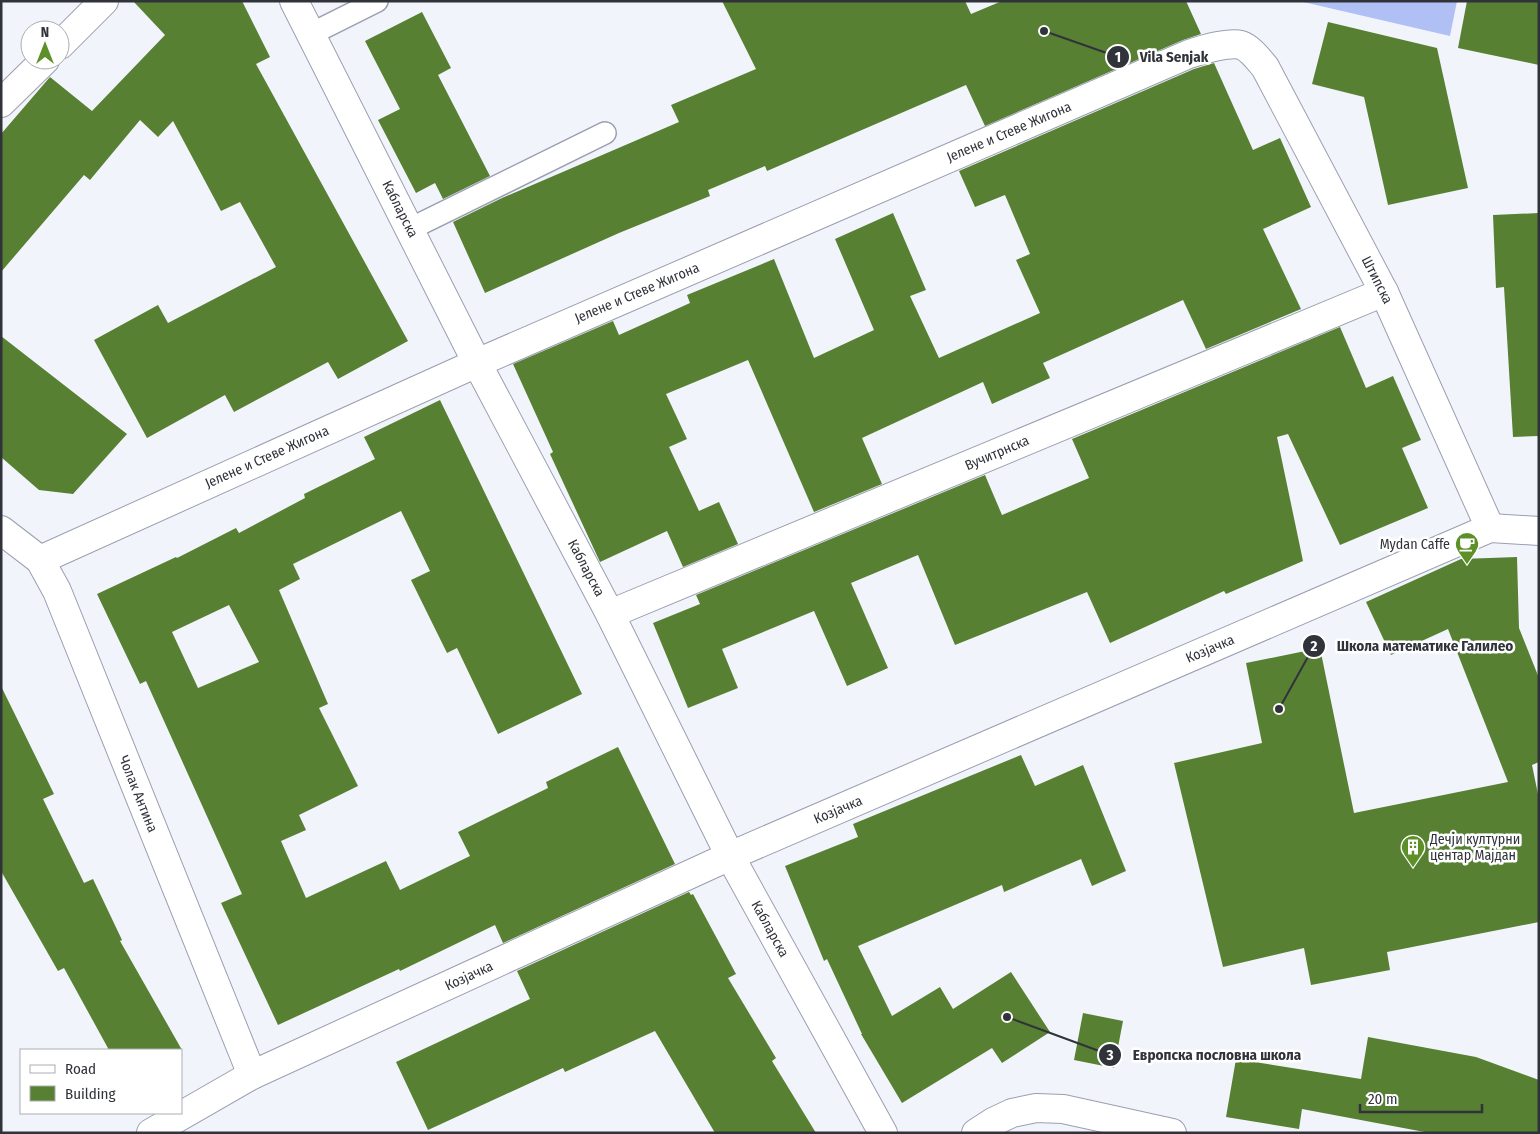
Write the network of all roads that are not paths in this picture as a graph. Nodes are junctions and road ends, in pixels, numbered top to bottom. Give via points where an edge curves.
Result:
1 (104, 1) edge
2 (294, 1) edge
3 (377, 1) edge
4 (311, 34) junction
5 (70, 35) edge
6 (1241, 45) joint
7 (35, 70) edge
8 (1, 103) edge
9 (605, 134) dead end
10 (410, 229) junction
11 (1384, 292) junction
12 (477, 363) junction
13 (1490, 528) junction
14 (1, 530) edge
15 (1539, 531) edge
16 (40, 560) junction
17 (610, 614) junction
18 (730, 856) junction
19 (252, 1075) junction
20 (151, 1133) edge
21 (883, 1133) edge
22 (976, 1133) edge
23 (1172, 1133) edge

1 - 5 street
2 - 4 street, Кабларска
3 - 4 lane
4 - 10 street, Кабларска
6 - 11 street, Штипска via 1265,67
6 - 12 street, Јелене и Стеве Жигона via 1218,46 1189,54
7 - 8 street
9 - 10 lane
10 - 12 street, Кабларска
11 - 13 street, Штипска
11 - 17 street, Вучитрнска
12 - 16 street, Јелене и Стеве Жигона
12 - 17 street, Кабларска
13 - 15 street, Козјачка
13 - 18 street, Козјачка
14 - 16 street, Чолак Антина
16 - 19 street, Чолак Антина via 57,591
17 - 18 street, Кабларска
18 - 19 street, Козјачка
18 - 21 street, Кабларска
19 - 20 street, Козјачка
22 - 23 street via 1012,1113 1036,1108 1063,1109

